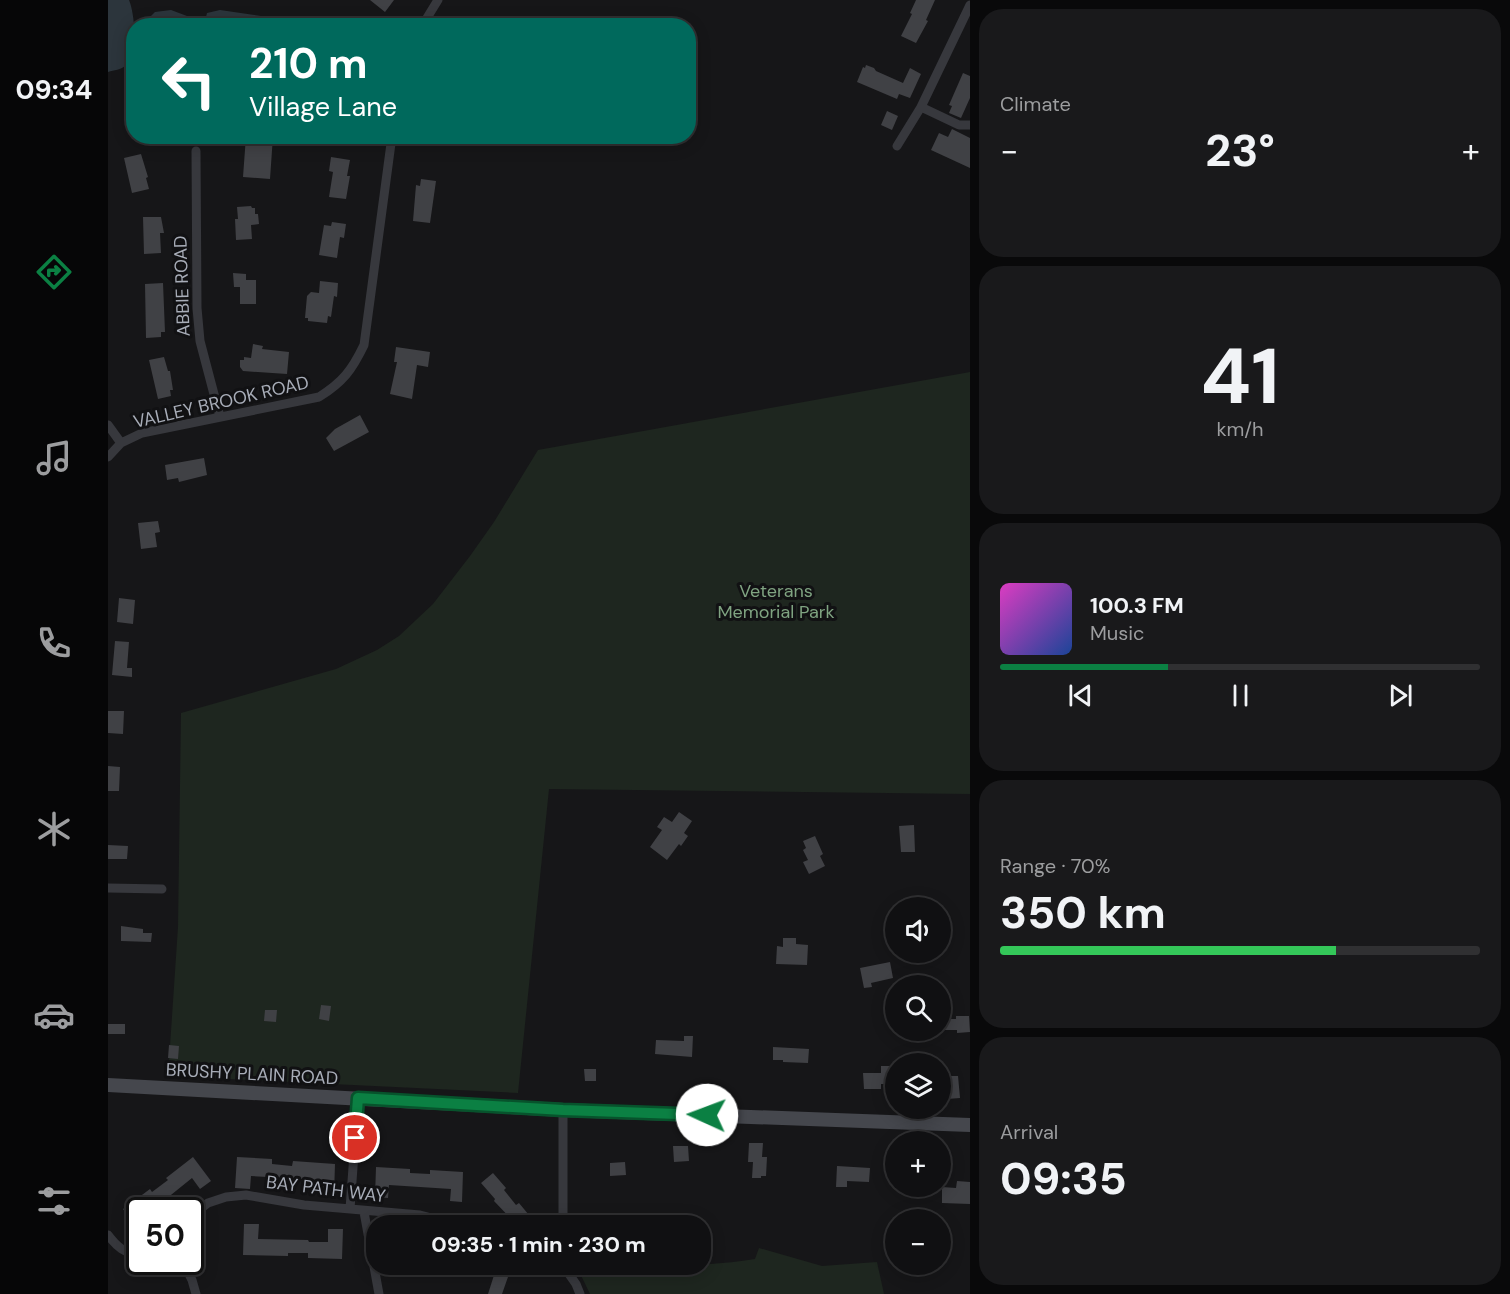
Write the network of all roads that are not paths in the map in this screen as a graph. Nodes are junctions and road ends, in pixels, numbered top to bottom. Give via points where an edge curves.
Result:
1 (438, 0) edge
2 (970, 5) edge
3 (427, 18) edge
4 (921, 107) junction
5 (970, 124) edge
6 (391, 144) edge
7 (897, 146) dead end
8 (196, 151) dead end
9 (220, 417) junction
10 (108, 425) edge
11 (121, 443) junction
12 (108, 458) edge
13 (108, 888) edge
14 (162, 889) dead end
15 (108, 1085) edge
16 (358, 1098) junction
17 (563, 1110) junction
18 (970, 1125) edge
19 (204, 1206) edge
20 (350, 1209) junction
21 (364, 1212) junction
22 (420, 1215) edge
23 (563, 1215) edge
24 (108, 1235) edge
25 (126, 1253) edge
26 (190, 1275) edge
27 (570, 1275) edge
28 (196, 1294) edge
29 (379, 1294) edge
30 (580, 1294) edge

1 - 3 street
2 - 4 street
4 - 5 street via 959,125
4 - 7 street
6 - 9 street, VALLEY BROOK ROAD via 364,345 354,366 338,385 319,397
8 - 9 street, ABBIE ROAD via 197,308 200,341
9 - 11 street, VALLEY BROOK ROAD via 142,433
10 - 11 street
11 - 12 street, VALLEY BROOK ROAD
13 - 14 street
15 - 16 main road, BRUSHY PLAIN ROAD
16 - 17 main road, BRUSHY PLAIN ROAD
16 - 20 street
17 - 18 main road, BRUSHY PLAIN ROAD
17 - 23 street
19 - 20 street, BAY PATH WAY via 226,1197 246,1195
20 - 21 street, BAY PATH WAY
21 - 22 street, BAY PATH WAY
21 - 29 street
24 - 25 street
26 - 28 street
27 - 30 street

